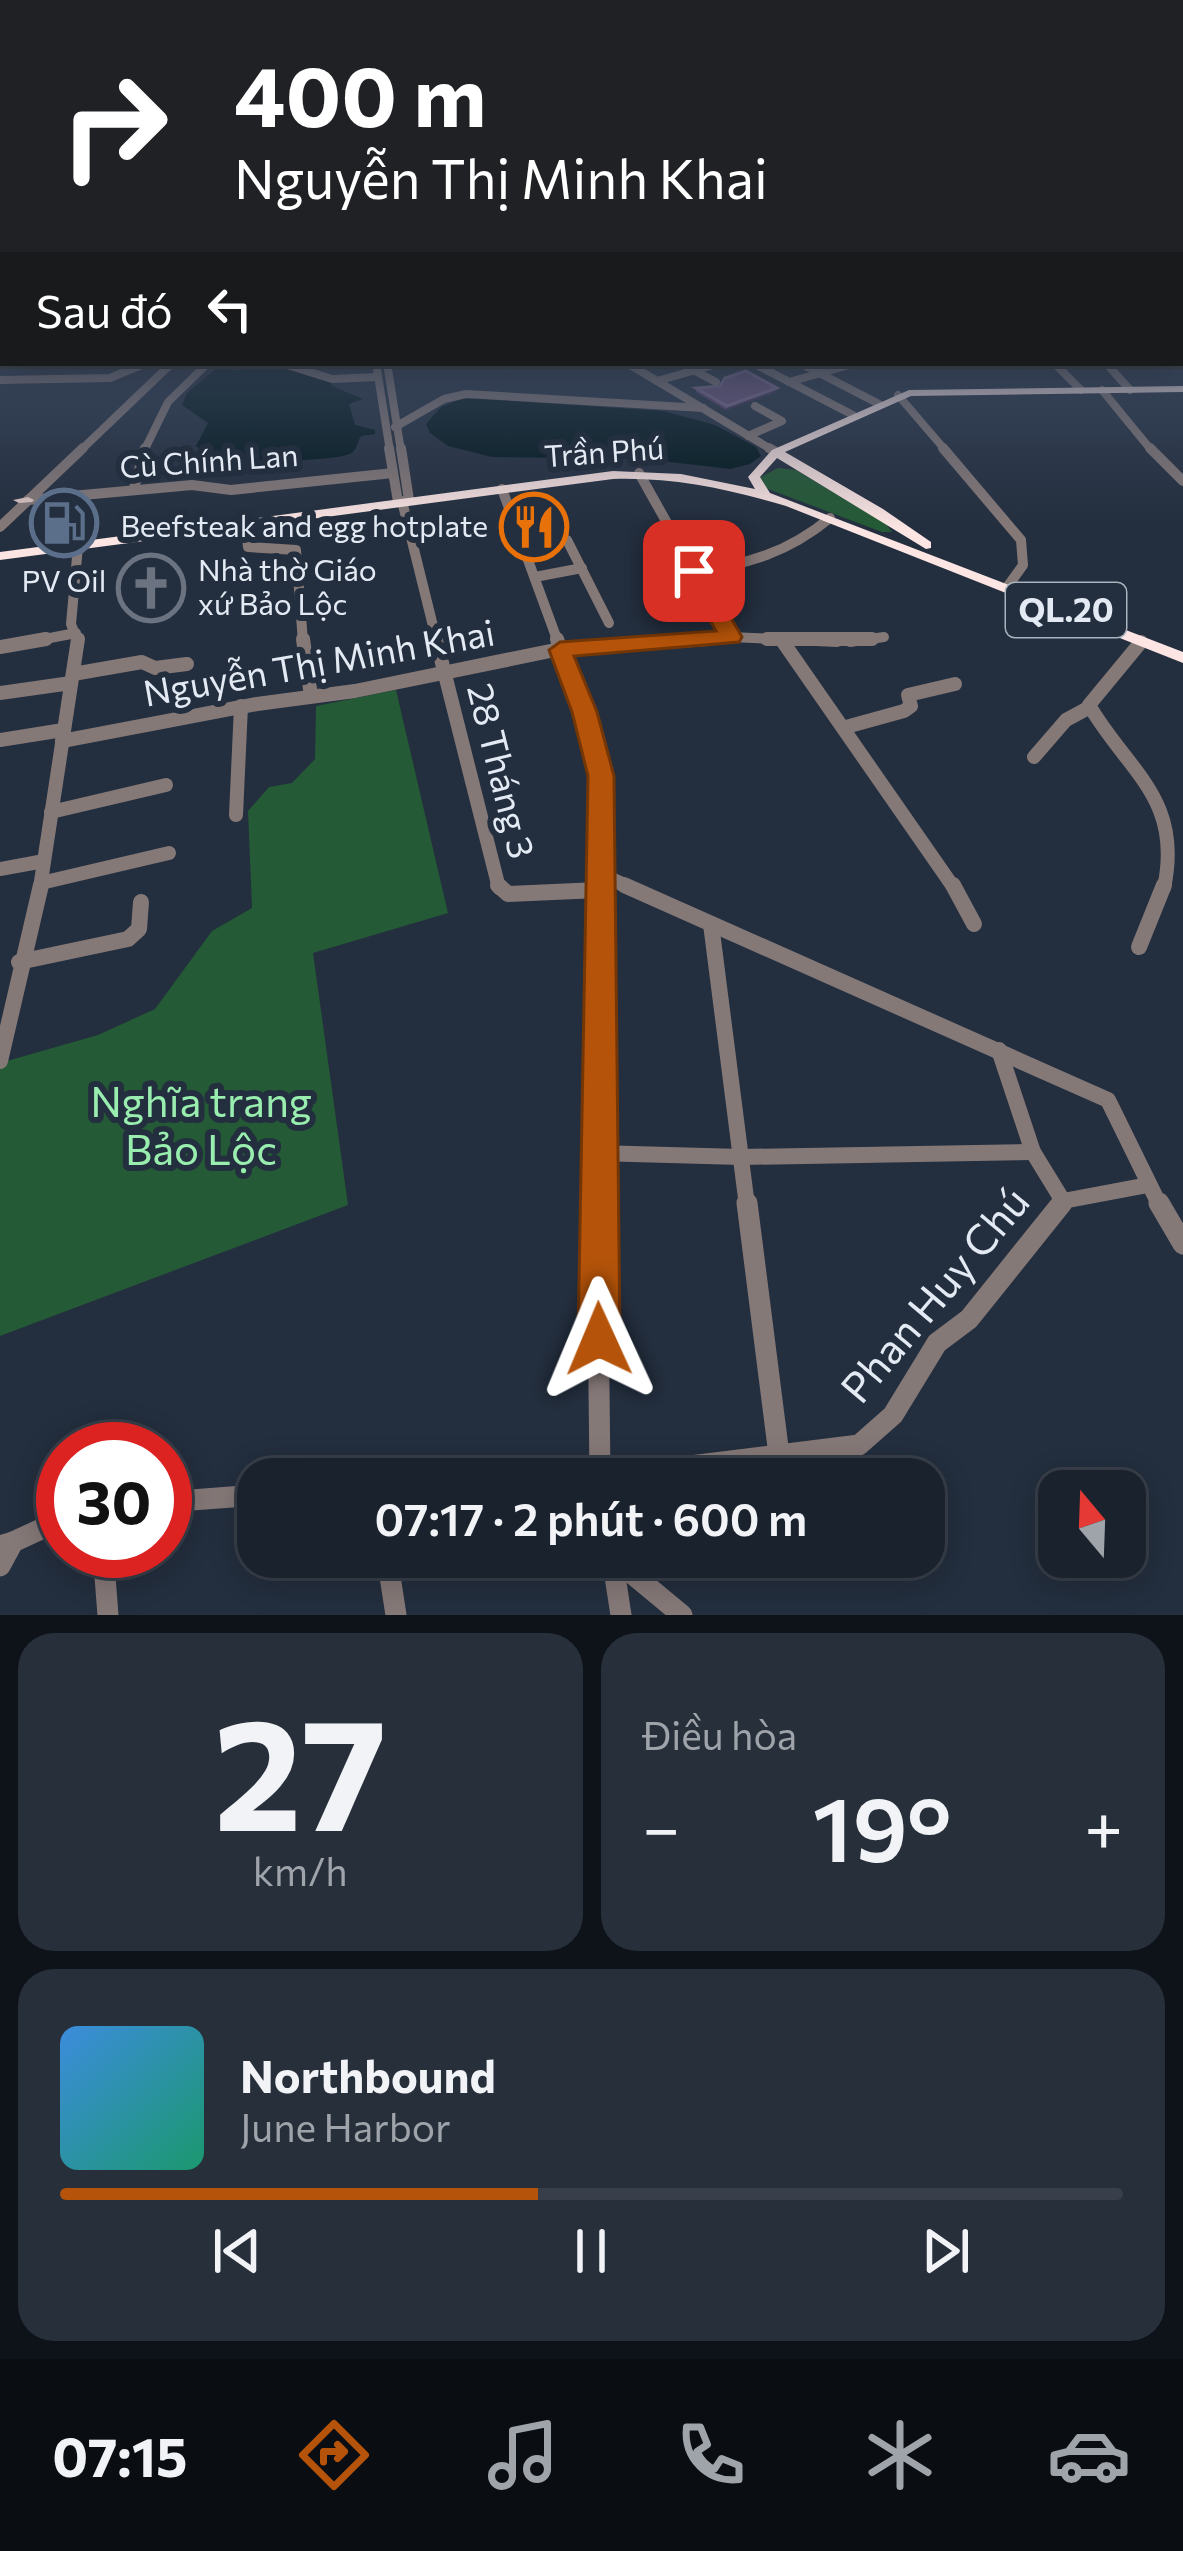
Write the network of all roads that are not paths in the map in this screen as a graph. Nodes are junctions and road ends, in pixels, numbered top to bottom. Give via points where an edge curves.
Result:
1 (65, 377) edge
2 (153, 377) edge
3 (194, 377) edge
4 (327, 377) edge
5 (369, 377) edge
6 (377, 377) edge
7 (386, 377) edge
8 (651, 377) edge
9 (669, 377) edge
10 (707, 377) edge
11 (780, 377) edge
12 (803, 377) edge
13 (829, 377) edge
14 (1069, 377) edge
15 (1119, 377) edge
16 (0, 380) edge
17 (657, 381) junction
18 (716, 382) edge
19 (789, 382) junction
20 (1183, 389) edge
21 (1082, 390) junction
22 (1102, 390) junction
23 (1130, 390) junction
24 (385, 391) junction
25 (898, 395) junction
26 (880, 404) junction
27 (755, 406) dead end
28 (703, 408) junction
29 (853, 416) junction
30 (395, 427) junction
31 (748, 436) junction
32 (776, 452) junction
33 (758, 470) junction
34 (805, 470) junction
35 (393, 473) junction
36 (639, 473) junction
37 (694, 477) junction
38 (1180, 482) edge
39 (134, 488) junction
40 (502, 489) junction
41 (766, 496) junction
42 (23, 500) junction
43 (403, 501) junction
44 (0, 518) edge
45 (830, 518) junction
46 (245, 523) junction
47 (899, 526) junction
48 (0, 527) edge
49 (880, 537) junction
50 (567, 540) dead end
51 (78, 546) junction
52 (0, 556) edge
53 (949, 562) junction
54 (582, 568) junction
55 (694, 571) junction
56 (535, 577) junction
57 (1008, 586) junction
58 (609, 623) dead end
59 (76, 634) junction
60 (730, 637) junction
61 (884, 637) dead end
62 (781, 639) junction
63 (1142, 642) junction
64 (0, 647) edge
65 (560, 650) junction
66 (1183, 658) edge
67 (187, 664) dead end
68 (445, 671) junction
69 (72, 678) junction
70 (955, 684) dead end
71 (0, 693) edge
72 (311, 696) junction
73 (241, 706) junction
74 (1090, 707) junction
75 (846, 727) junction
76 (63, 735) junction
77 (0, 740) edge
78 (1034, 757) dead end
79 (166, 785) dead end
80 (51, 812) junction
81 (236, 815) dead end
82 (169, 853) dead end
83 (44, 861) junction
84 (0, 869) edge
85 (599, 882) junction
86 (40, 883) junction
87 (141, 902) dead end
88 (711, 924) junction
89 (974, 924) dead end
90 (1138, 947) dead end
91 (19, 962) junction
92 (999, 1049) junction
93 (0, 1061) edge
94 (1033, 1152) junction
95 (597, 1153) junction
96 (741, 1157) junction
97 (1148, 1185) junction
98 (1063, 1201) junction
99 (1183, 1244) edge
100 (778, 1456) junction
101 (600, 1458) edge
102 (763, 1458) edge
103 (237, 1497) edge
104 (192, 1500) edge
105 (36, 1531) edge
106 (7, 1544) edge
107 (0, 1566) edge
108 (105, 1578) edge
109 (390, 1578) edge
110 (615, 1578) edge
111 (637, 1578) edge
112 (108, 1615) edge
113 (396, 1615) edge
114 (621, 1615) edge
115 (682, 1615) edge

1 - 16 street
2 - 42 street
3 - 39 street via 149,431
4 - 5 street
6 - 24 street
7 - 24 street
8 - 17 street
9 - 17 street
10 - 18 street
11 - 19 street
12 - 19 street
13 - 26 street
14 - 21 street
15 - 23 street
17 - 28 street
19 - 29 street
20 - 23 highway
21 - 22 highway
21 - 25 highway
22 - 23 highway
22 - 38 street
24 - 30 street
24 - 35 street
25 - 26 highway
25 - 57 street via 1021,540 1026,555
26 - 29 highway
27 - 31 street via 782,421
28 - 30 street via 466,394 433,401
28 - 31 street
29 - 32 highway
30 - 43 street
31 - 32 street
32 - 33 highway
32 - 34 highway, QL.20
33 - 34 highway, QL.20
33 - 37 highway, QL.20
33 - 41 highway via 753,481
34 - 47 highway, QL.20
35 - 39 street, Cù Chính Lan via 231,490
35 - 43 street
36 - 37 highway, Trần Phú / QL.20
36 - 40 highway, Trần Phú / QL.20
36 - 55 street
37 - 41 highway, Trần Phú / QL.20
39 - 42 street, Cù Chính Lan
40 - 43 highway, Trần Phú / QL.20
40 - 56 street
41 - 45 highway, Trần Phú / QL.20
42 - 44 street
42 - 48 street
43 - 46 highway, Trần Phú / QL.20
43 - 68 street, 28 Tháng 3
45 - 49 highway, Trần Phú / QL.20
45 - 55 street via 773,558
46 - 51 highway, Trần Phú / QL.20
46 - 72 street via 248,547 296,550
47 - 49 highway via 898,534
47 - 53 highway, QL.20
49 - 53 highway, Trần Phú / QL.20
50 - 54 street
51 - 52 highway, Trần Phú / QL.20
51 - 59 street
53 - 57 highway, Trần Phú / QL.20
54 - 56 street
54 - 58 street
55 - 60 street
56 - 65 street
57 - 63 highway, Trần Phú / QL.20
59 - 64 street
59 - 69 street
60 - 62 street, Nguyễn Thị Minh Khai
60 - 65 street, Nguyễn Thị Minh Khai
61 - 62 street, Nguyễn Thị Minh Khai
62 - 75 street
63 - 66 highway, Trần Phú / QL.20
63 - 74 street
65 - 68 street, Nguyễn Thị Minh Khai
65 - 85 street via 601,776
67 - 69 street via 142,662
68 - 72 street, Nguyễn Thị Minh Khai
68 - 85 street, 28 Tháng 3 via 499,888 508,894
69 - 71 street
69 - 76 street
70 - 75 street via 919,690 908,695 904,711
72 - 73 street, Nguyễn Thị Minh Khai
73 - 76 street, Nguyễn Thị Minh Khai
73 - 81 street
74 - 78 street via 1066,720
74 - 90 street via 1144,778 1172,852 1161,909
75 - 89 street
76 - 77 street, Nguyễn Thị Minh Khai
76 - 80 street
79 - 80 street
80 - 83 street
82 - 86 street
83 - 84 street
83 - 86 street
85 - 88 street
85 - 95 street
86 - 91 street
87 - 91 street via 139,929 128,939
88 - 92 street
88 - 96 street
91 - 93 street
92 - 94 street
92 - 97 street via 1108,1100
94 - 96 street
94 - 98 street
95 - 96 street
95 - 101 street
96 - 100 street
97 - 98 street
97 - 99 street
98 - 100 street, Phan Huy Chú via 969,1319 937,1343 893,1415 859,1445
100 - 102 street, Phan Huy Chú
103 - 104 street
105 - 106 street
106 - 107 street
108 - 112 street
109 - 113 street
110 - 114 street
111 - 115 street

